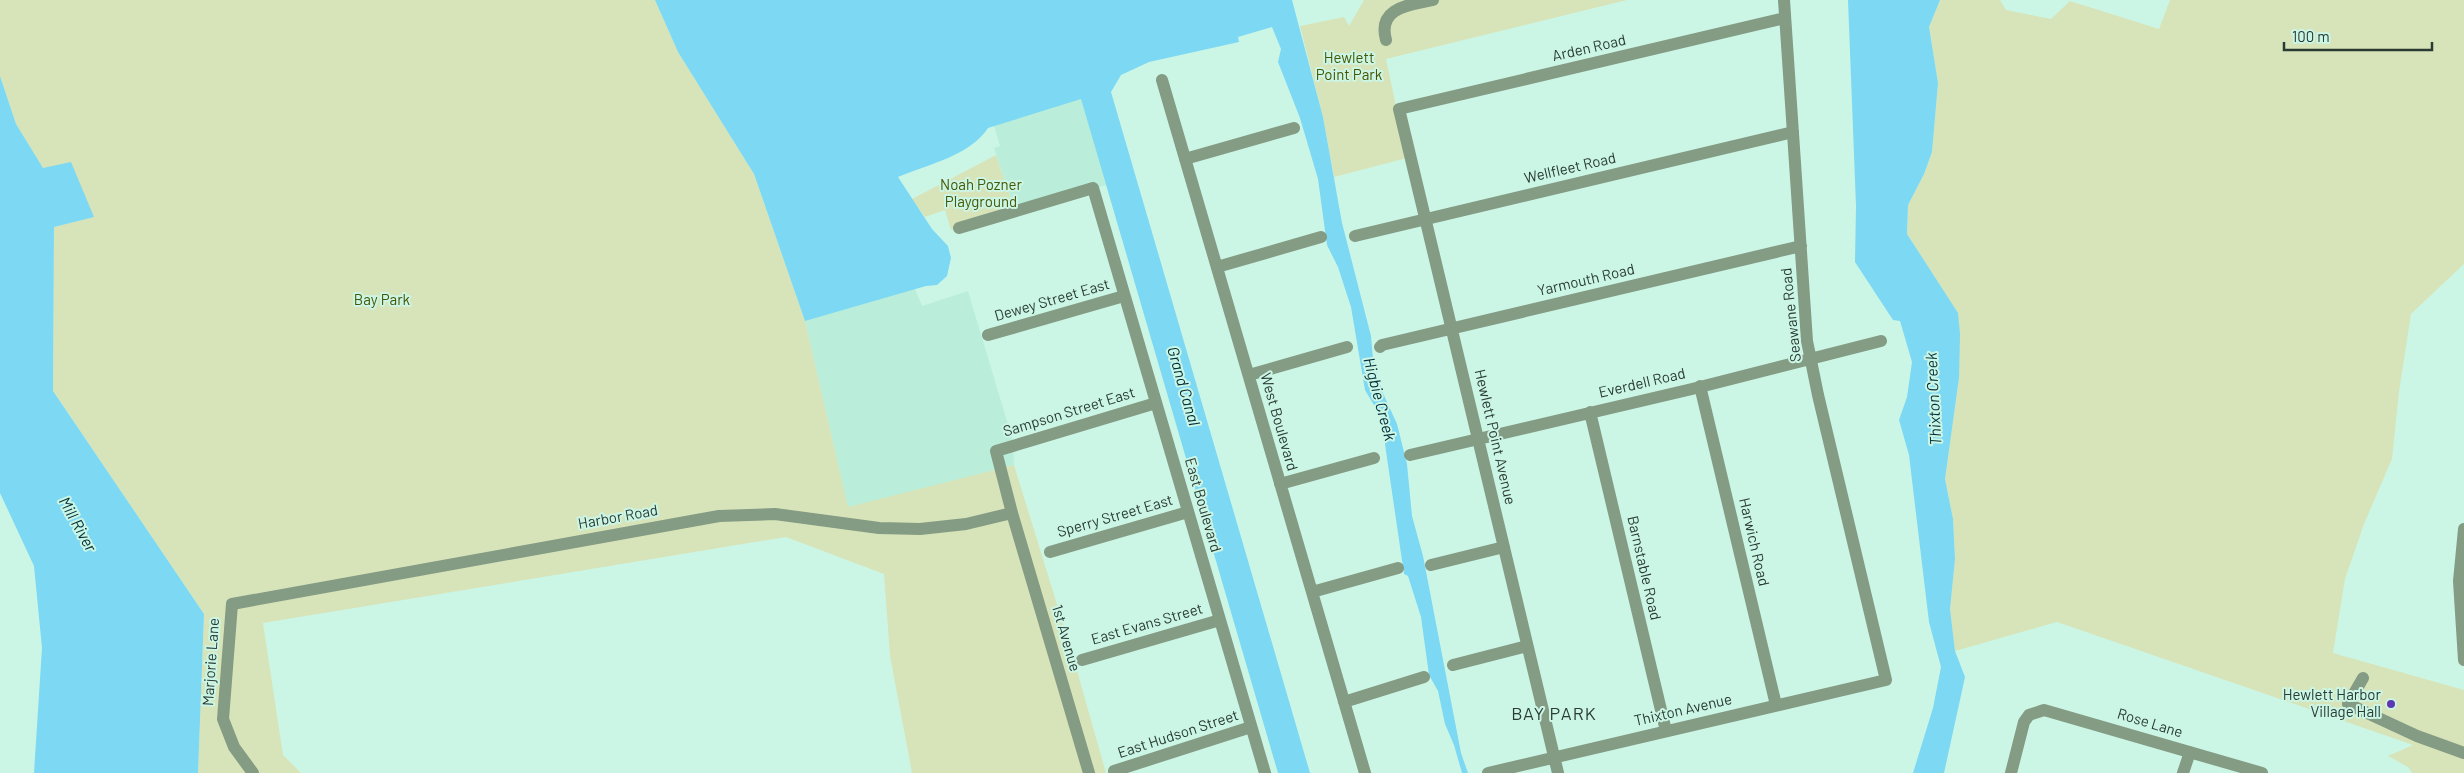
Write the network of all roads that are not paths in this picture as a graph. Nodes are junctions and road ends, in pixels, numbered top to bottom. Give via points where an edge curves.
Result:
1 (1433, 0) edge
2 (1784, 0) edge
3 (1785, 18) junction
4 (1386, 40) dead end
5 (1162, 80) dead end
6 (1399, 109) joint
7 (1294, 128) dead end
8 (1793, 132) junction
9 (1185, 159) junction
10 (1427, 218) junction
11 (959, 228) dead end
12 (1355, 236) dead end
13 (1321, 237) dead end
14 (1801, 246) junction
15 (1217, 267) junction
16 (1124, 296) junction
17 (1452, 328) junction
18 (988, 335) dead end
19 (1881, 341) dead end
20 (1347, 347) dead end
21 (1380, 348) dead end
22 (1811, 359) junction
23 (1249, 376) junction
24 (1700, 386) junction
25 (1156, 404) junction
26 (1590, 412) junction
27 (1478, 438) junction
28 (1410, 455) dead end
29 (1374, 458) dead end
30 (1280, 484) junction
31 (1188, 512) junction
32 (1012, 513) junction
33 (2464, 530) edge
34 (1504, 547) junction
35 (1050, 552) dead end
36 (1431, 565) dead end
37 (1398, 568) dead end
38 (1312, 592) junction
39 (232, 604) joint
40 (1220, 620) junction
41 (1528, 646) junction
42 (1082, 660) dead end
43 (2464, 660) edge
44 (1453, 666) dead end
45 (1424, 677) dead end
46 (2363, 678) dead end
47 (1886, 680) joint
48 (1344, 702) junction
49 (1776, 705) junction
50 (1251, 728) junction
51 (1666, 731) junction
52 (2190, 752) junction
53 (2464, 753) edge
54 (1555, 758) junction
55 (1114, 771) dead end
56 (254, 773) edge
57 (1089, 773) edge
58 (1264, 773) edge
59 (1365, 773) edge
60 (1488, 773) edge
61 (1558, 773) edge
62 (2011, 773) edge
63 (2183, 773) edge
64 (2262, 773) edge

1 - 4 street via 1397,9 1388,18 1384,32
2 - 3 street, Seawane Road
3 - 6 street, Arden Road
3 - 8 street, Seawane Road
5 - 9 street, West Boulevard
6 - 10 street, Hewlett Point Avenue
7 - 9 street
8 - 10 street, Wellfleet Road
8 - 14 street, Seawane Road
9 - 15 street, West Boulevard
10 - 12 street, Wellfleet Road
10 - 17 street, Hewlett Point Avenue
11 - 16 street, East Boulevard via 1093,188
13 - 15 street
14 - 17 street, Yarmouth Road
14 - 22 street, Seawane Road
15 - 23 street, West Boulevard
16 - 18 street, Dewey Street East
16 - 25 street, East Boulevard
17 - 21 street, Yarmouth Road
17 - 27 street, Hewlett Point Avenue
19 - 22 street, Everdell Road
20 - 23 street
22 - 24 street, Everdell Road
22 - 47 street, Seawane Road
23 - 30 street, West Boulevard
24 - 26 street, Everdell Road
24 - 49 street, Harwich Road
25 - 31 street, East Boulevard
25 - 32 street, Sampson Street East via 996,451
26 - 27 street, Everdell Road
26 - 51 street, Barnstable Road
27 - 28 street, Everdell Road
27 - 34 street, Hewlett Point Avenue
29 - 30 street
30 - 38 street, West Boulevard
31 - 35 street, Sperry Street East
31 - 40 street, East Boulevard
32 - 39 street, Harbor Road via 966,524 920,529 879,528 775,514 719,516
32 - 57 street, 1st Avenue
33 - 43 street via 2459,581
34 - 36 street
34 - 41 street, Hewlett Point Avenue
37 - 38 street
38 - 48 street, West Boulevard
39 - 56 street, Marjorie Lane via 223,719 234,747
40 - 42 street, East Evans Street
40 - 50 street, East Boulevard
41 - 44 street
41 - 54 street, Hewlett Point Avenue
45 - 48 street
46 - 53 street via 2348,704 2417,736
47 - 49 street, Thixton Avenue
48 - 59 street, West Boulevard
49 - 51 street, Thixton Avenue
50 - 55 street, East Hudson Street
50 - 58 street, East Boulevard
51 - 54 street, Thixton Avenue
52 - 62 street, Rose Lane via 2054,711 2036,711 2029,715 2022,728
52 - 63 street
52 - 64 street, Rose Lane
54 - 60 street, Thixton Avenue
54 - 61 street, Hewlett Point Avenue

